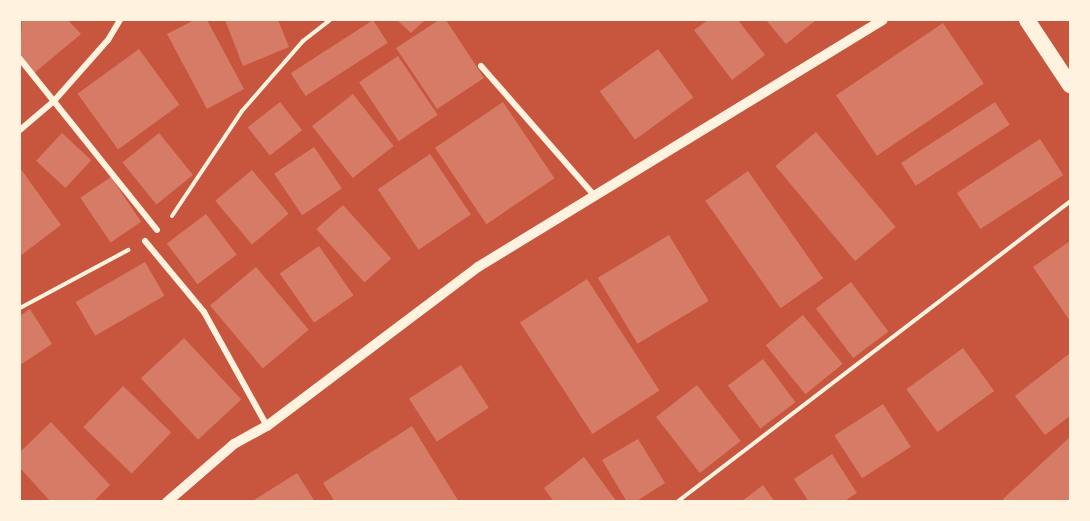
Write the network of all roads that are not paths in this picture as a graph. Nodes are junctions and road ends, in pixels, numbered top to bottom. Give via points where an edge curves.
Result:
1 (120, 20) edge
2 (882, 20) edge
3 (1027, 20) edge
4 (20, 60) edge
5 (481, 66) dead end
6 (1071, 85) edge
7 (54, 101) junction
8 (20, 130) edge
9 (594, 195) junction
10 (157, 230) road end
11 (145, 242) road end
12 (267, 426) junction
13 (167, 501) edge

1 - 7 street via 108,40
2 - 9 street
3 - 6 highway
4 - 7 street
5 - 9 street
7 - 8 street
7 - 10 street
9 - 12 street via 478,267
11 - 12 street via 204,312
12 - 13 street via 234,444

